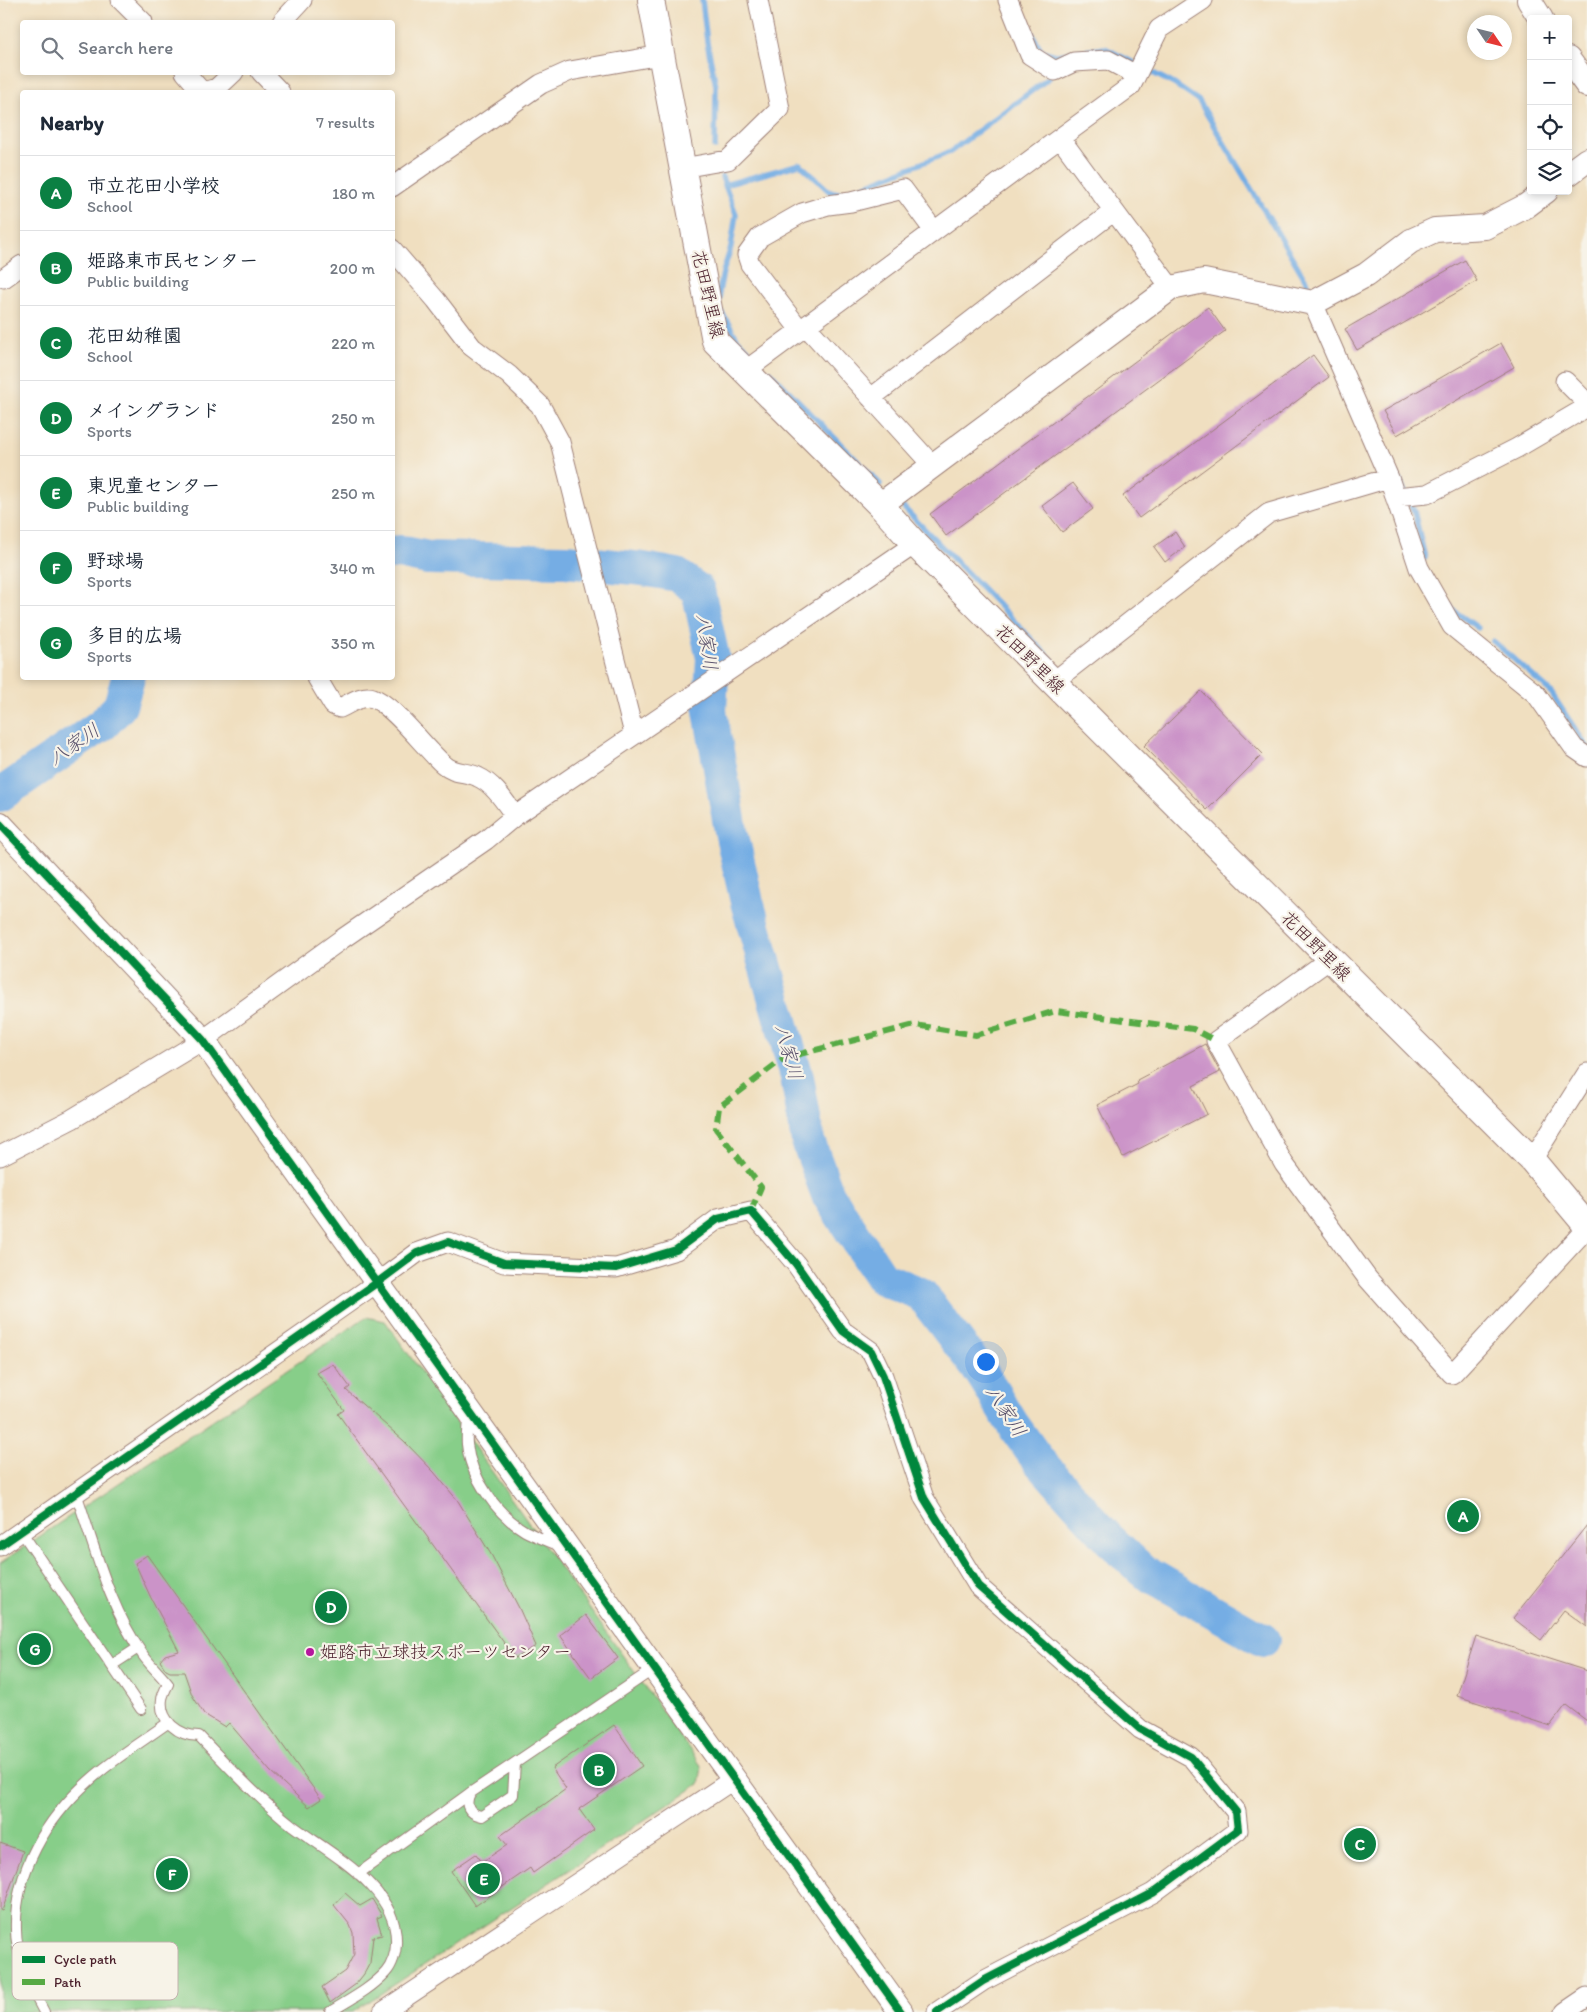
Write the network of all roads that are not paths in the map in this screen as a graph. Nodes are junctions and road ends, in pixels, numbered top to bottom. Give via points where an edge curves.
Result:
1 (121, 0) edge
2 (302, 0) edge
3 (651, 0) edge
4 (758, 0) edge
5 (1008, 0) edge
6 (1203, 0) edge
7 (1529, 0) edge
8 (1538, 15) edge
9 (140, 20) edge
10 (284, 20) edge
11 (661, 56) junction
12 (1569, 60) edge
13 (1140, 66) junction
14 (188, 75) edge
15 (231, 75) edge
16 (264, 75) edge
17 (1587, 85) edge
18 (201, 90) edge
19 (210, 90) edge
20 (278, 90) edge
21 (1060, 138) junction
22 (1587, 160) edge
23 (682, 168) junction
24 (1572, 171) edge
25 (395, 185) edge
26 (1541, 195) edge
27 (1114, 211) junction
28 (934, 231) junction
29 (395, 252) edge
30 (20, 266) edge
31 (4, 278) dead end
32 (1171, 288) junction
33 (1313, 304) junction
34 (803, 328) junction
35 (745, 371) junction
36 (1565, 381) dead end
37 (871, 398) junction
38 (1587, 405) edge
39 (933, 466) junction
40 (1389, 478) junction
41 (1396, 497) junction
42 (880, 505) junction
43 (915, 544) junction
44 (318, 680) edge
45 (1053, 682) junction
46 (634, 734) junction
47 (1587, 757) edge
48 (515, 816) junction
49 (0, 824) edge
50 (1330, 959) junction
51 (203, 1040) junction
52 (1587, 1073) edge
53 (0, 1156) edge
54 (1532, 1160) junction
55 (1587, 1227) edge
56 (378, 1282) junction
57 (469, 1408) junction
58 (76, 1493) junction
59 (21, 1531) junction
60 (0, 1546) edge
61 (570, 1550) junction
62 (138, 1648) junction
63 (112, 1666) junction
64 (656, 1668) junction
65 (141, 1709) dead end
66 (169, 1722) junction
67 (515, 1763) junction
68 (734, 1778) junction
69 (470, 1793) junction
70 (358, 1874) junction
71 (18, 1942) edge
72 (1587, 1997) edge
73 (38, 2000) edge
74 (44, 2012) edge
75 (330, 2012) edge
76 (383, 2012) edge
77 (901, 2012) edge
78 (937, 2012) edge
79 (1565, 2012) edge

1 - 9 street
2 - 10 street
3 - 11 main road, 花田野里線
4 - 23 street via 780,109 728,160
5 - 13 street via 1030,55 1055,71 1074,62 1108,60
6 - 13 street via 1159,29
7 - 8 street
11 - 23 main road, 花田野里線
11 - 25 street via 570,72 541,84
12 - 17 street
13 - 21 street via 1131,86
14 - 18 street
15 - 19 street
16 - 20 street
21 - 27 street
21 - 28 street
22 - 24 street
23 - 35 main road, 花田野里線 via 715,341
26 - 33 street via 1485,227 1435,230 1411,241 1366,274
27 - 32 street
27 - 37 street
28 - 34 street
28 - 34 street via 902,189 802,213 760,236 747,255 750,264
29 - 46 street via 472,347 509,375 540,405 560,442
30 - 31 street
32 - 33 street via 1204,281
32 - 39 street
33 - 40 street
34 - 35 street
34 - 37 street
35 - 42 main road, 花田野里線
36 - 38 street
37 - 39 street
38 - 41 street via 1517,448 1427,494
39 - 42 street
40 - 41 street
40 - 45 street via 1269,514
41 - 47 street via 1419,568 1452,626 1536,694 1574,748
42 - 43 main road, 花田野里線
43 - 45 main road, 花田野里線
43 - 46 street
44 - 48 street via 333,705 340,708 371,697 386,706 445,766 488,782
45 - 50 main road, 花田野里線
46 - 48 street
48 - 51 street via 486,840
49 - 51 street
50 - 54 main road, 花田野里線
50 - 55 street via 1216,1040 1284,1164 1368,1280 1452,1374
51 - 53 street via 72,1119
51 - 56 street
52 - 54 street
54 - 55 main road, 花田野里線
56 - 57 street
56 - 58 street
56 - 78 street via 417,1253 448,1242 504,1263 616,1268 676,1250 718,1219 752,1211 796,1264 843,1331 871,1351 883,1376 924,1498 978,1586 1140,1729 1191,1757 1236,1812 1238,1830 1153,1893 983,1981
57 - 61 street
57 - 61 lane via 467,1444 471,1460 493,1502 506,1518 525,1531
58 - 59 street
58 - 62 lane via 108,1588
59 - 60 street
59 - 63 lane
61 - 64 street
62 - 63 lane
62 - 66 lane via 168,1684 162,1699 164,1715
63 - 65 lane
64 - 67 lane
64 - 68 street
66 - 70 lane via 174,1729 188,1736 199,1736 291,1824
66 - 71 lane via 90,1780 65,1804 33,1851 23,1875 18,1901
67 - 69 lane
67 - 69 lane via 513,1795 488,1813 482,1816 470,1811 467,1798
68 - 76 street
68 - 77 street
69 - 70 lane
70 - 75 lane via 386,1902 396,1929 396,1949 387,1970 376,1982
72 - 79 street
73 - 74 lane

